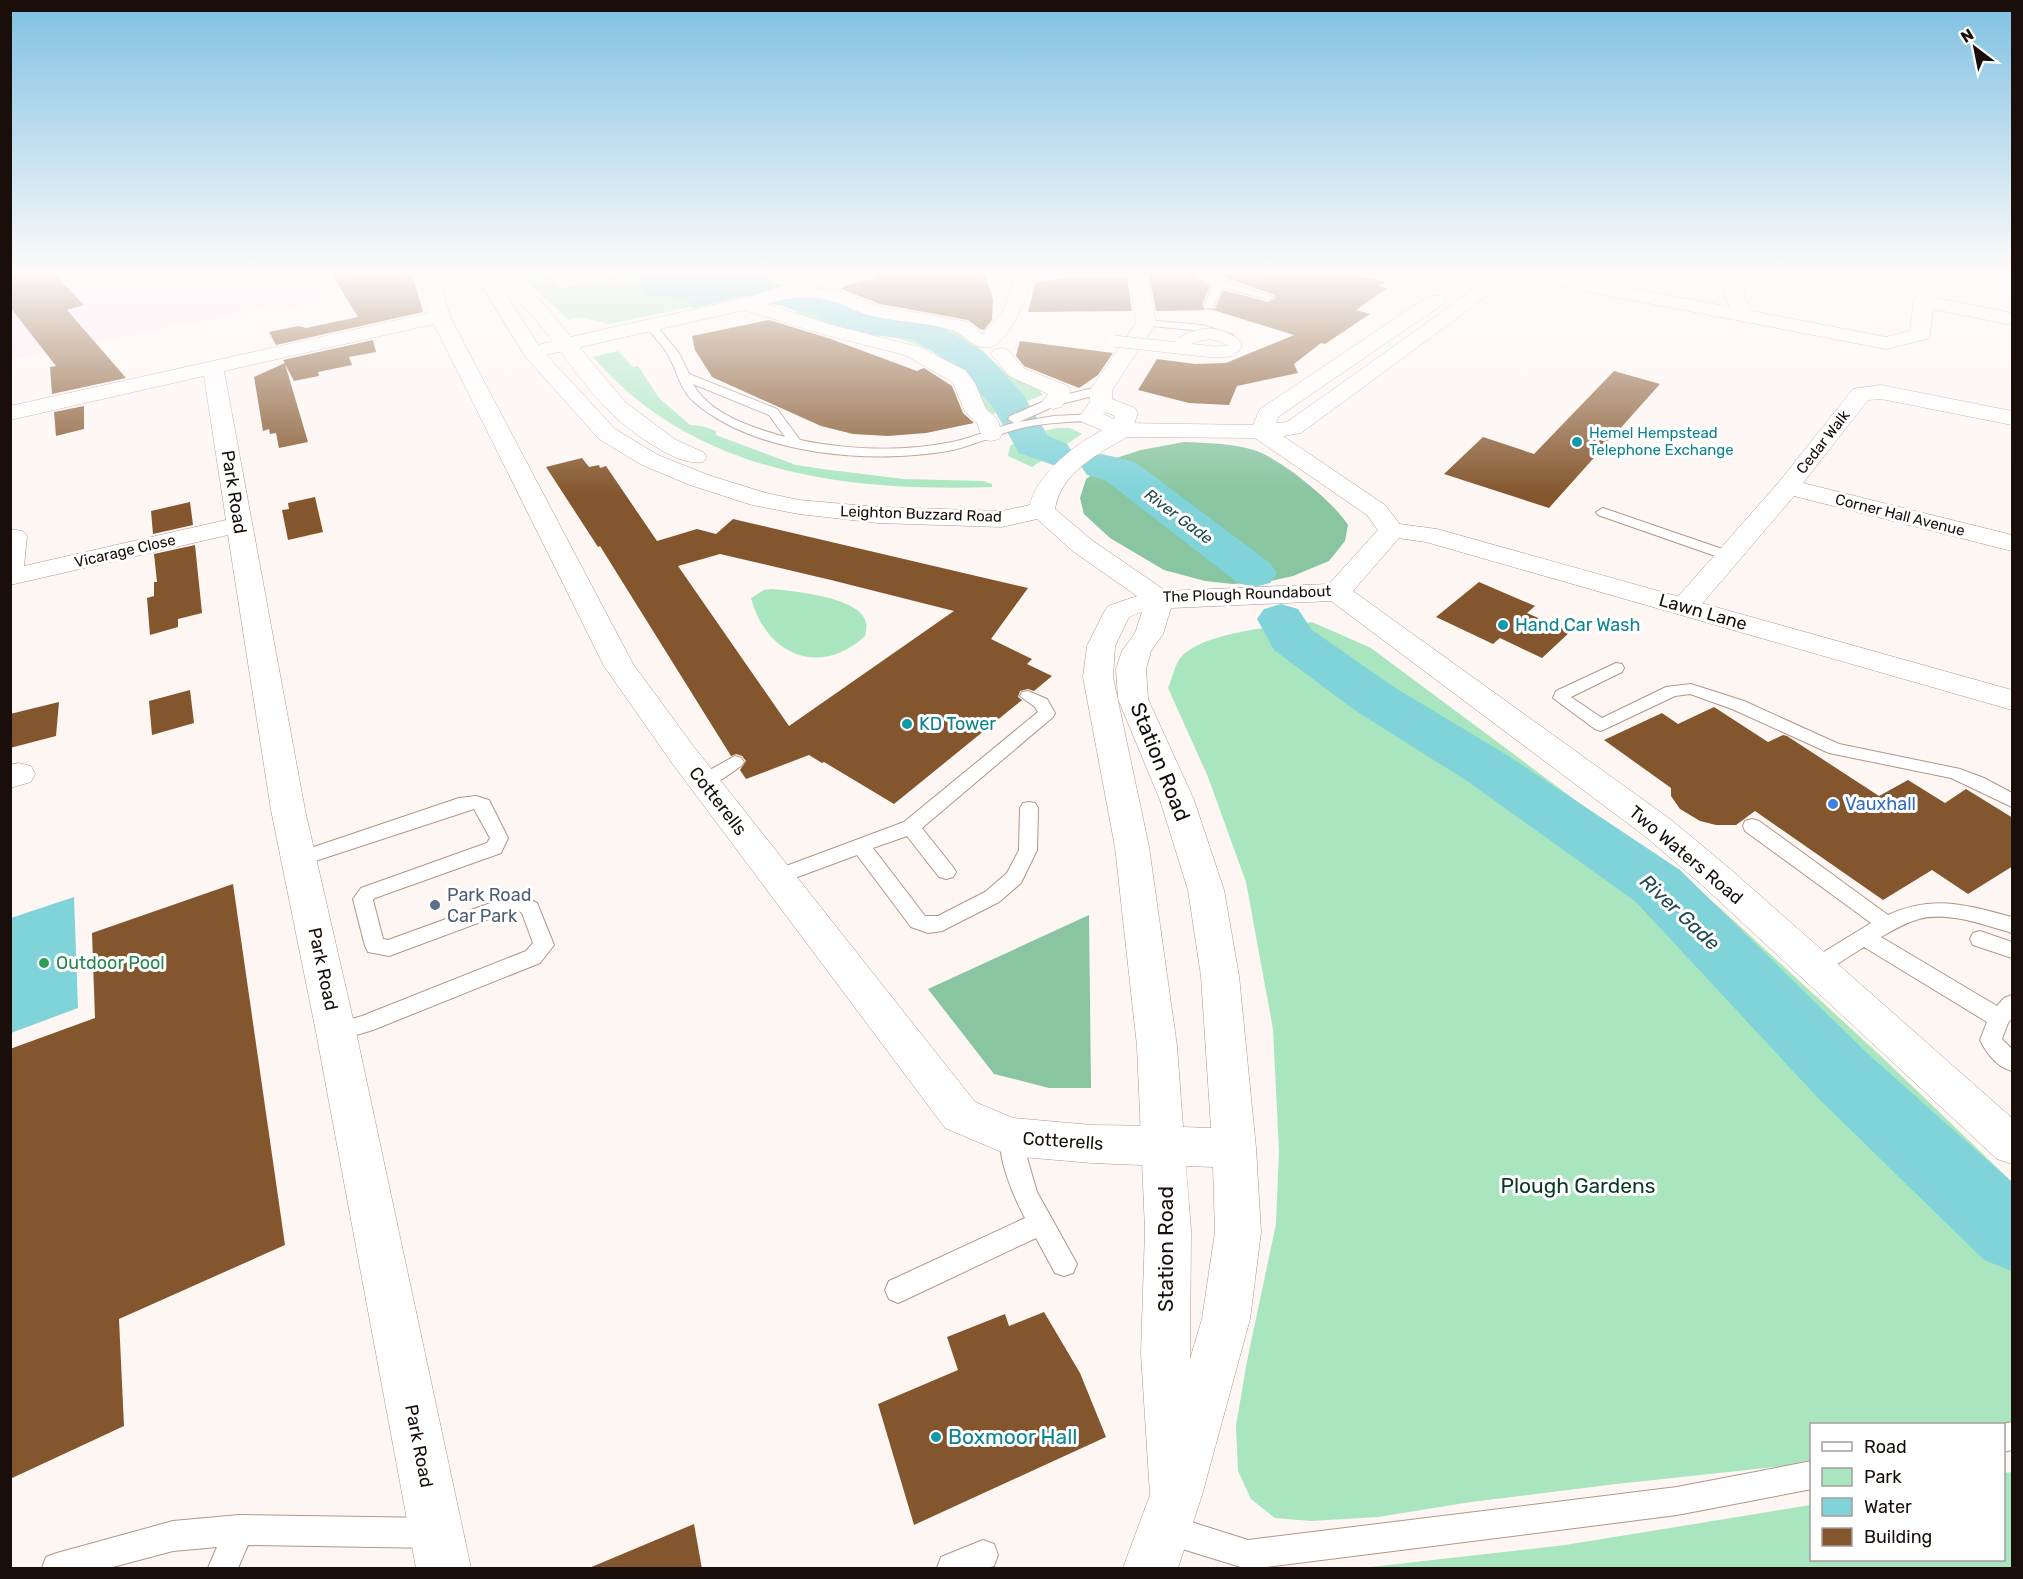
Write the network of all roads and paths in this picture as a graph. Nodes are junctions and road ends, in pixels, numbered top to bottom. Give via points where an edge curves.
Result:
1 (308, 347) edge
2 (455, 347) edge
3 (529, 347) edge
4 (553, 347) edge
5 (566, 347) edge
6 (668, 347) edge
7 (898, 347) edge
8 (987, 347) edge
9 (992, 347) edge
10 (1131, 347) edge
11 (1166, 347) edge
12 (1234, 347) edge
13 (1240, 347) edge
14 (1367, 347) edge
15 (1407, 347) edge
16 (1186, 349) edge
17 (1186, 349) edge
18 (1186, 349) edge
19 (532, 352) junction
20 (213, 368) junction
21 (946, 369) junction
22 (683, 376) junction
23 (1097, 403) junction
24 (1043, 410) junction
25 (10, 413) edge
26 (2013, 418) edge
27 (1122, 430) junction
28 (1261, 432) junction
29 (993, 433) junction
30 (795, 442) junction
31 (1788, 487) junction
32 (1042, 510) junction
33 (1603, 512) dead end
34 (239, 525) junction
35 (1392, 531) junction
36 (14, 536) dead end
37 (2013, 543) edge
38 (1730, 556) junction
39 (10, 576) edge
40 (1337, 592) junction
41 (1160, 600) junction
42 (1685, 606) junction
43 (1616, 668) dead end
44 (1028, 696) dead end
45 (2013, 700) edge
46 (735, 762) dead end
47 (703, 781) junction
48 (2013, 801) edge
49 (1029, 808) dead end
50 (1752, 826) dead end
51 (911, 827) junction
52 (861, 846) junction
53 (313, 853) junction
54 (946, 872) dead end
55 (777, 877) junction
56 (1887, 925) junction
57 (2013, 925) edge
58 (1866, 938) junction
59 (1980, 939) dead end
60 (2013, 950) edge
61 (1816, 967) junction
62 (2006, 1011) edge
63 (336, 1032) junction
64 (2013, 1062) edge
65 (1011, 1137) junction
66 (2013, 1145) edge
67 (1164, 1146) junction
68 (1234, 1148) junction
69 (1041, 1223) junction
70 (1064, 1264) dead end
71 (898, 1290) dead end
72 (1810, 1475) edge
73 (239, 1530) junction
74 (1163, 1531) edge
75 (440, 1551) edge
76 (983, 1555) dead end
77 (57, 1569) edge
78 (223, 1569) edge
79 (952, 1569) edge

1 - 20 street
2 - 47 street, Cotterells via 619,666
3 - 19 street, Leighton Buzzard Road
4 - 19 street
5 - 32 street, Leighton Buzzard Road via 617,407 668,445 706,462 774,481 879,497 1005,503
6 - 22 lane
7 - 21 street
8 - 21 street
9 - 24 street via 1016,372 1060,391
10 - 23 street
11 - 18 lane, bridge
12 - 17 lane, bridge via 1230,351 1214,352
13 - 16 lane, bridge via 1224,356
14 - 28 street via 1268,414
15 - 28 street via 1293,429
19 - 32 street, Leighton Buzzard Road via 607,434 650,460 761,500 889,515 1002,519
20 - 25 street
20 - 34 street, Park Road
21 - 29 street via 964,383 976,412 987,420
22 - 30 lane via 773,412
22 - 30 lane via 695,396 717,414 749,429
23 - 24 lane
23 - 24 lane
23 - 27 street
24 - 29 lane
26 - 31 street, Cedar Walk via 1881,392 1861,394
27 - 28 street
27 - 32 street via 1063,470 1045,494
28 - 35 street via 1376,510
29 - 30 lane via 955,446 886,453 826,450
31 - 37 street, Corner Hall Avenue
31 - 38 street, Cedar Walk
32 - 41 street, The Plough Roundabout via 1092,553
33 - 38 lane
34 - 39 street, Vicarage Close
34 - 53 street, Park Road via 288,810
35 - 40 street, The Plough Roundabout
35 - 42 street, Lawn Lane via 1428,534
36 - 39 street, Vicarage Close
38 - 42 street, Cedar Walk
40 - 41 street, The Plough Roundabout
40 - 61 street, Two Waters Road via 1658,828
41 - 67 street, Station Road via 1118,612 1101,646 1098,677 1132,847 1157,1047
41 - 68 street, Station Road via 1149,634 1131,669 1133,699 1177,800 1206,890 1220,976
42 - 45 street, Lawn Lane
43 - 48 lane via 1561,699 1600,724 1672,691 1691,689 1738,705 1835,749 1954,773
44 - 51 lane via 1041,703 1047,713
46 - 47 lane
47 - 55 street, Cotterells
49 - 52 lane via 1028,850 1014,878 992,897 942,923 918,922
50 - 56 lane
51 - 52 lane
51 - 54 lane
52 - 55 lane
53 - 63 street, Park Road
53 - 63 lane via 465,802 476,802 483,805 499,838 494,848 368,893 363,899 375,946 389,948 518,900 530,908 544,945 533,957
55 - 65 street, Cotterells via 960,1115
56 - 57 lane via 1930,909
56 - 58 lane
58 - 61 lane
58 - 62 lane
59 - 60 lane
61 - 66 street, Two Waters Road
62 - 64 lane via 1991,1040
63 - 75 street, Park Road
65 - 67 street, Cotterells
65 - 69 lane via 1017,1172
67 - 68 street, Cotterells
67 - 74 street, Station Road via 1168,1230
68 - 74 street, Station Road via 1238,1232 1226,1319
69 - 70 lane
69 - 71 lane
72 - 74 lane via 1677,1501 1248,1555
73 - 75 lane
73 - 77 lane via 173,1536
73 - 78 lane
76 - 79 lane

